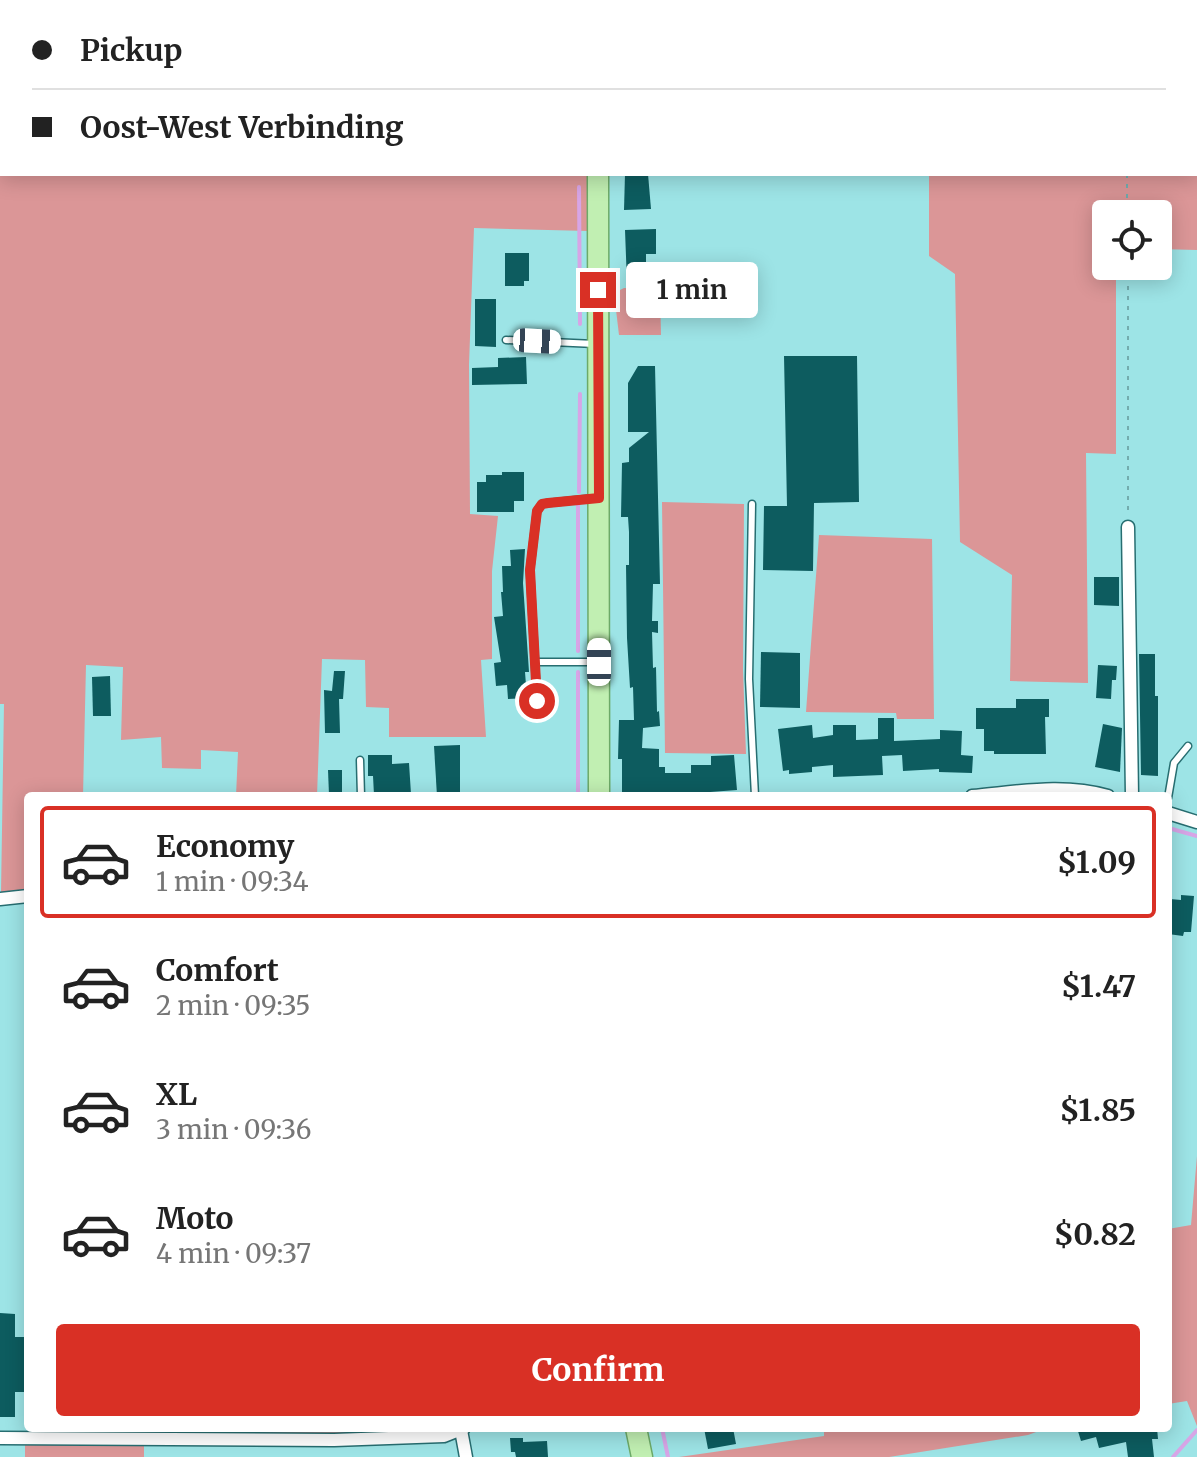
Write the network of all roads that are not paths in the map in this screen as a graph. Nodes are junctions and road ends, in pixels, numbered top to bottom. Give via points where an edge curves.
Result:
1 (598, 176) edge
2 (506, 340) dead end
3 (598, 344) junction
4 (599, 498) junction
5 (752, 504) dead end
6 (1128, 527) road end
7 (536, 662) junction
8 (599, 662) junction
9 (537, 701) dead end
10 (1188, 746) dead end
11 (360, 760) dead end
12 (361, 792) edge
13 (599, 792) edge
14 (755, 792) edge
15 (1054, 792) edge
16 (1092, 792) edge
17 (1132, 792) edge
18 (1169, 792) edge
19 (1172, 814) edge
20 (1197, 822) edge
21 (24, 896) edge
22 (0, 899) edge
23 (454, 1432) edge
24 (462, 1432) edge
25 (637, 1432) edge
26 (0, 1438) edge
27 (466, 1457) edge
28 (642, 1457) edge

1 - 3 main road
2 - 3 lane
3 - 4 main road
4 - 7 lane via 542,504 537,511 530,570
4 - 8 main road
5 - 14 lane via 749,679
6 - 17 street
7 - 8 lane
7 - 9 lane
8 - 13 main road
10 - 18 lane via 1174,763
11 - 12 lane
15 - 16 street
19 - 20 street
21 - 22 street
23 - 26 street via 334,1440
24 - 27 street
25 - 28 main road

